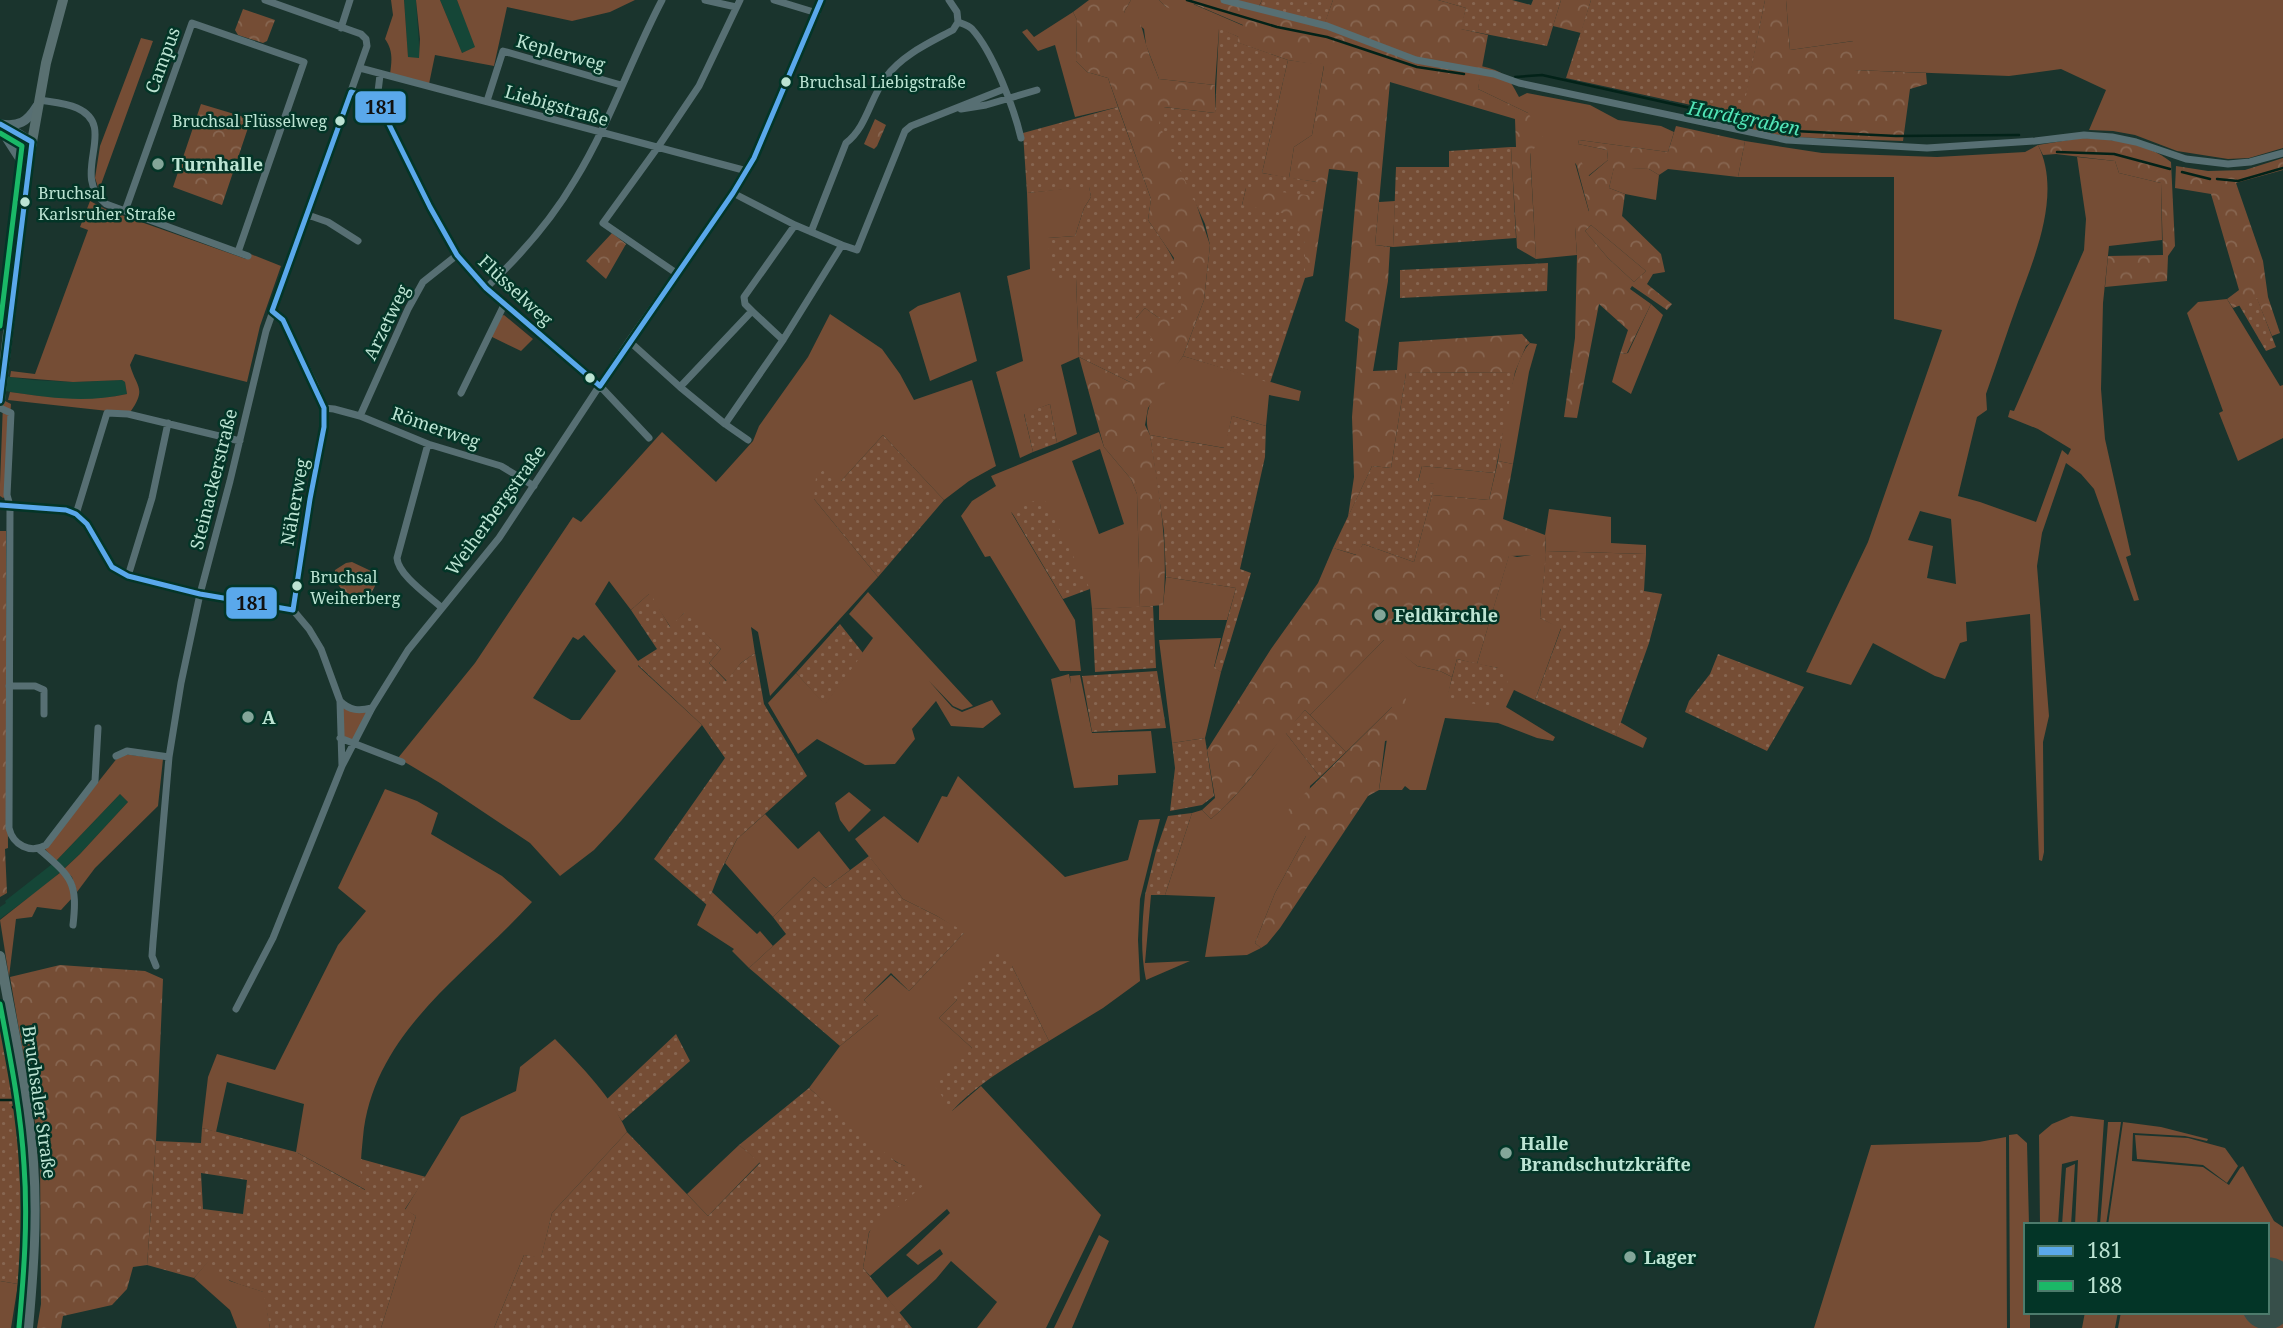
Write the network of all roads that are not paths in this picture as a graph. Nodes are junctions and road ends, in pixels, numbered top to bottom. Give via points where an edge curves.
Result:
1 (62, 0) edge
2 (265, 0) edge
3 (350, 0) edge
4 (662, 0) edge
5 (705, 0) edge
6 (774, 0) edge
7 (821, 0) edge
8 (949, 0) edge
9 (1224, 0) edge
10 (738, 4) edge
11 (817, 13) junction
12 (958, 22) junction
13 (341, 28) junction
14 (360, 68) junction
15 (380, 75) junction
16 (621, 85) junction
17 (1004, 89) junction
18 (1037, 90) dead end
19 (351, 92) junction
20 (1009, 99) junction
21 (377, 100) junction
22 (487, 101) junction
23 (39, 102) junction
24 (950, 110) junction
25 (3, 130) edge
26 (600, 133) junction
27 (1021, 138) dead end
28 (32, 143) junction
29 (658, 147) junction
30 (2283, 153) edge
31 (27, 170) junction
32 (747, 171) junction
33 (733, 193) junction
34 (125, 211) junction
35 (308, 215) junction
36 (795, 225) junction
37 (811, 232) junction
38 (358, 241) dead end
39 (842, 245) junction
40 (238, 252) junction
41 (457, 255) junction
42 (248, 256) dead end
43 (676, 273) junction
44 (486, 288) junction
45 (504, 304) junction
46 (272, 311) junction
47 (752, 311) junction
48 (783, 340) junction
49 (629, 341) junction
50 (600, 386) junction
51 (680, 387) junction
52 (461, 393) dead end
53 (0, 401) edge
54 (0, 408) edge
55 (324, 408) junction
56 (360, 416) junction
57 (168, 423) junction
58 (725, 424) junction
59 (649, 438) dead end
60 (748, 440) dead end
61 (240, 441) junction
62 (428, 444) junction
63 (534, 486) junction
64 (0, 505) edge
65 (10, 506) junction
66 (76, 514) junction
67 (128, 576) junction
68 (200, 594) junction
69 (442, 608) junction
70 (293, 610) junction
71 (9, 686) junction
72 (340, 701) junction
73 (372, 708) junction
74 (44, 714) dead end
75 (98, 728) dead end
76 (340, 738) junction
77 (353, 743) junction
78 (116, 756) dead end
79 (169, 757) junction
80 (402, 762) dead end
81 (342, 766) junction
82 (39, 849) junction
83 (73, 925) dead end
84 (1, 961) edge
85 (156, 966) dead end
86 (236, 1009) dead end
87 (28, 1328) edge

1 - 23 main road
2 - 13 street
3 - 13 street
4 - 16 street
5 - 10 street
6 - 11 street
7 - 11 street, Weiherbergstraße
8 - 12 street
9 - 30 street via 1327,26 1416,60 1787,141 1927,148 2084,135 2124,139 2176,157 2228,164
10 - 29 street via 699,86
11 - 32 street, Weiherbergstraße
12 - 17 street via 977,36
12 - 37 street via 953,30 902,60 885,78 856,135 846,143
13 - 14 street, Steinackerstraße via 366,39
14 - 15 street, Liebigstraße
14 - 19 street, Steinackerstraße
15 - 21 street
15 - 22 street, Liebigstraße
16 - 22 street, Keplerweg via 503,51
16 - 26 street
17 - 20 street
17 - 24 street
18 - 20 street
19 - 21 street
19 - 35 street, Steinackerstraße
20 - 24 street
20 - 27 street
21 - 41 street, Flüsselweg
22 - 26 street, Liebigstraße
23 - 25 street via 24,122
23 - 28 main road
23 - 34 street via 75,107 92,119 96,130 92,189 97,198
24 - 39 street via 905,131 857,250
25 - 28 street
25 - 28 street via 23,145
25 - 31 street
26 - 29 street, Liebigstraße
26 - 44 street via 545,224
28 - 31 main road
29 - 32 street, Liebigstraße
29 - 43 street via 603,223
31 - 53 main road
32 - 33 street, Weiherbergstraße
33 - 36 street
33 - 43 street, Weiherbergstraße
34 - 40 street
34 - 40 street, Campus via 192,23 304,62
35 - 38 street
35 - 46 street, Steinackerstraße
36 - 37 street
36 - 47 street via 744,298
37 - 39 street
39 - 48 street
40 - 42 street
41 - 44 street, Flüsselweg
41 - 56 street, Arzetweg via 423,282
43 - 49 street, Weiherbergstraße
44 - 45 street, Flüsselweg
45 - 50 street, Flüsselweg
45 - 52 street
46 - 55 street, Näherweg via 283,320
46 - 61 street, Steinackerstraße
47 - 48 street
47 - 51 street
48 - 58 street
49 - 50 street, Weiherbergstraße
49 - 51 street
50 - 59 street, Flüsselweg
50 - 63 street, Weiherbergstraße
51 - 58 street
54 - 65 street via 11,413
55 - 56 street, Römerweg
55 - 70 street, Näherweg
56 - 62 street, Römerweg
57 - 61 street
57 - 66 street via 107,413
57 - 67 street
58 - 60 street
61 - 68 street, Steinackerstraße
62 - 63 street, Römerweg via 501,466
62 - 69 street via 397,564
63 - 69 street, Weiherbergstraße
64 - 65 street
65 - 66 street
65 - 71 street
66 - 67 street via 112,567
67 - 68 street
68 - 70 street
68 - 79 street, Steinackerstraße
69 - 73 street, Weiherbergstraße via 408,650
70 - 72 street via 321,649
71 - 74 street via 41,687 46,694
71 - 82 street via 9,828 19,845
72 - 73 street via 354,710
72 - 76 street
73 - 77 street, Weiherbergstraße
75 - 82 street via 95,781
76 - 77 street
76 - 81 street
77 - 80 street
77 - 81 street, Weiherbergstraße
78 - 79 street via 127,751
79 - 85 street, Steinackerstraße via 152,942
81 - 86 street via 273,939
82 - 83 street via 70,878
84 - 87 main road, Bruchsaler Straße via 33,1161 36,1223

